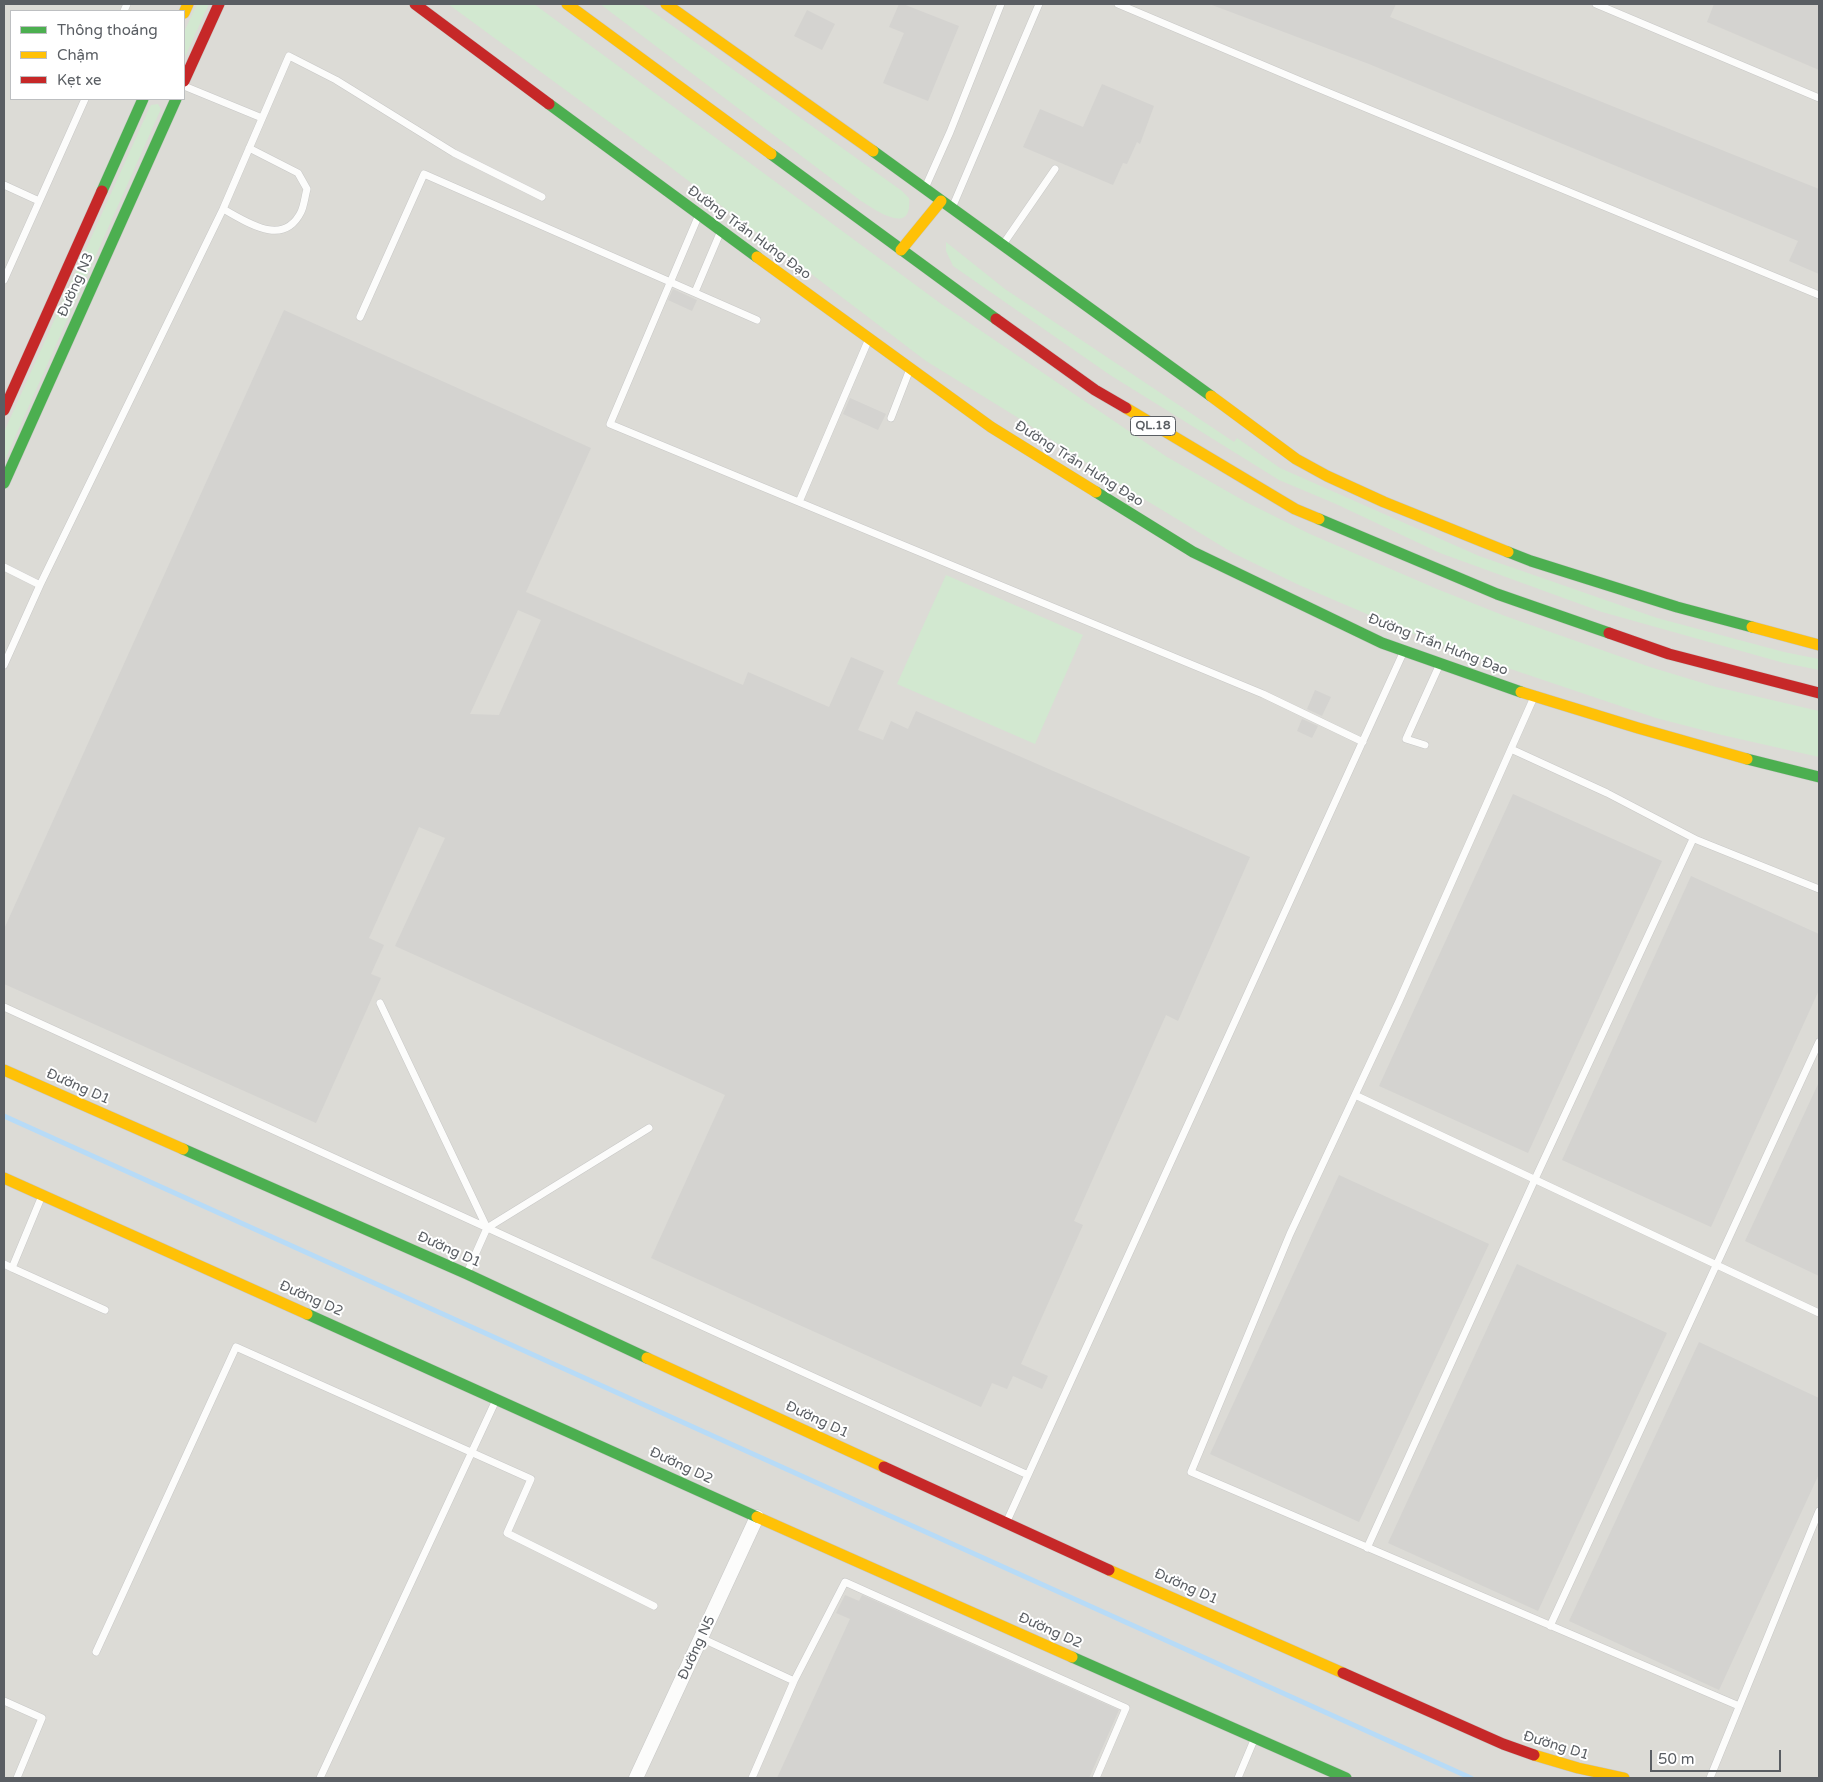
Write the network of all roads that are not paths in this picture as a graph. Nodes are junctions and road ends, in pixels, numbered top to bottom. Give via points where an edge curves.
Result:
1 (219, 4) edge
2 (415, 4) edge
3 (567, 4) edge
4 (666, 4) edge
5 (1001, 4) edge
6 (1039, 4) edge
7 (1118, 4) edge
8 (1596, 4) edge
9 (185, 80) edge
10 (185, 86) edge
11 (1819, 98) edge
12 (85, 100) edge
13 (143, 100) edge
14 (176, 100) edge
15 (262, 118) junction
16 (249, 148) junction
17 (1056, 169) dead end
18 (4, 185) edge
19 (924, 189) junction
20 (542, 197) dead end
21 (39, 201) junction
22 (941, 201) junction
23 (952, 208) junction
24 (222, 209) junction
25 (699, 215) junction
26 (721, 231) junction
27 (1002, 244) junction
28 (901, 250) junction
29 (4, 280) edge
30 (670, 282) junction
31 (695, 292) junction
32 (1819, 295) edge
33 (360, 317) dead end
34 (757, 320) dead end
35 (869, 339) junction
36 (910, 369) junction
37 (4, 410) edge
38 (891, 418) dead end
39 (4, 483) edge
40 (799, 502) junction
41 (4, 567) edge
42 (40, 585) junction
43 (1819, 645) edge
44 (1404, 651) junction
45 (1440, 664) junction
46 (4, 665) edge
47 (1819, 693) edge
48 (1534, 697) junction
49 (1362, 742) junction
50 (1426, 745) dead end
51 (1511, 749) junction
52 (1819, 777) edge
53 (1693, 838) junction
54 (1819, 889) edge
55 (380, 1003) dead end
56 (4, 1007) edge
57 (1819, 1042) edge
58 (4, 1070) edge
59 (1355, 1095) junction
60 (649, 1128) dead end
61 (4, 1178) edge
62 (1535, 1179) junction
63 (42, 1195) junction
64 (487, 1228) junction
65 (4, 1264) edge
66 (1715, 1264) junction
67 (12, 1268) junction
68 (467, 1274) junction
69 (105, 1310) dead end
70 (1819, 1313) edge
71 (497, 1399) junction
72 (472, 1453) junction
73 (1028, 1475) junction
74 (1819, 1511) edge
75 (757, 1518) junction
76 (1006, 1524) junction
77 (1367, 1548) junction
78 (654, 1606) dead end
79 (1550, 1626) junction
80 (701, 1638) junction
81 (96, 1652) dead end
82 (794, 1681) junction
83 (4, 1701) edge
84 (1738, 1706) junction
85 (1255, 1738) junction
86 (18, 1778) edge
87 (320, 1778) edge
88 (636, 1778) edge
89 (752, 1778) edge
90 (1096, 1778) edge
91 (1238, 1778) edge
92 (1346, 1778) edge
93 (1624, 1778) edge
94 (1710, 1778) edge

1 - 9 main road
2 - 25 main road, Đường Trần Hưng Đạo
3 - 28 main road, QL.18
4 - 19 main road
5 - 19 lane
6 - 23 lane
7 - 32 lane
8 - 11 lane
10 - 15 lane
12 - 21 lane
13 - 37 main road, Đường N3
14 - 39 main road, Đường N3
15 - 16 lane
15 - 20 lane via 289,56 336,80 454,153
16 - 24 lane
16 - 24 lane via 298,173 307,189 301,212 286,229 277,231 259,228
17 - 27 lane
18 - 21 lane
19 - 22 main road
21 - 29 lane
22 - 23 main road
22 - 28 main road
23 - 27 main road
24 - 42 lane
25 - 26 main road, Đường Trần Hưng Đạo
25 - 30 lane
26 - 31 lane
26 - 35 main road, Đường Trần Hưng Đạo
27 - 43 main road via 1269,441 1327,476 1531,561 1686,610
28 - 47 main road, QL.18 via 1095,390 1295,509 1498,594 1669,654
30 - 31 lane
30 - 33 lane via 424,174
30 - 40 lane via 610,424
31 - 34 lane
35 - 36 main road, Đường Trần Hưng Đạo
35 - 40 lane
36 - 38 lane
36 - 44 main road, Đường Trần Hưng Đạo via 991,428 1193,552
40 - 49 lane via 1264,694
41 - 42 lane
42 - 46 lane
44 - 45 main road, Đường Trần Hưng Đạo
44 - 49 lane
45 - 48 main road, Đường Trần Hưng Đạo
45 - 50 lane via 1406,738
48 - 51 lane
48 - 52 main road, Đường Trần Hưng Đạo via 1686,743
49 - 73 lane
51 - 53 lane via 1607,792
51 - 59 lane
53 - 54 lane
53 - 62 lane
55 - 64 lane
56 - 64 lane
57 - 66 lane
58 - 68 main road, Đường D1
59 - 62 lane
59 - 77 lane via 1290,1234 1190,1472
60 - 64 lane
61 - 63 main road, Đường D2
62 - 66 lane
62 - 77 lane
63 - 67 lane
63 - 71 main road, Đường D2
64 - 68 lane
64 - 73 lane
65 - 67 lane
66 - 70 lane
66 - 79 lane
67 - 69 lane
68 - 76 main road, Đường D1
71 - 72 lane
71 - 75 main road, Đường D2
72 - 78 lane via 531,1479 508,1533
72 - 81 lane via 236,1347
72 - 87 lane
73 - 76 lane
74 - 84 lane
75 - 80 street, Đường N5
75 - 85 main road, Đường D2
76 - 93 main road, Đường D1 via 1503,1744 1541,1759
77 - 79 lane
79 - 84 lane
80 - 82 lane
80 - 88 street, Đường N5
82 - 89 lane
82 - 90 lane via 845,1582 1126,1708
83 - 86 lane via 42,1718
84 - 94 lane
85 - 91 lane
85 - 92 main road, Đường D2

